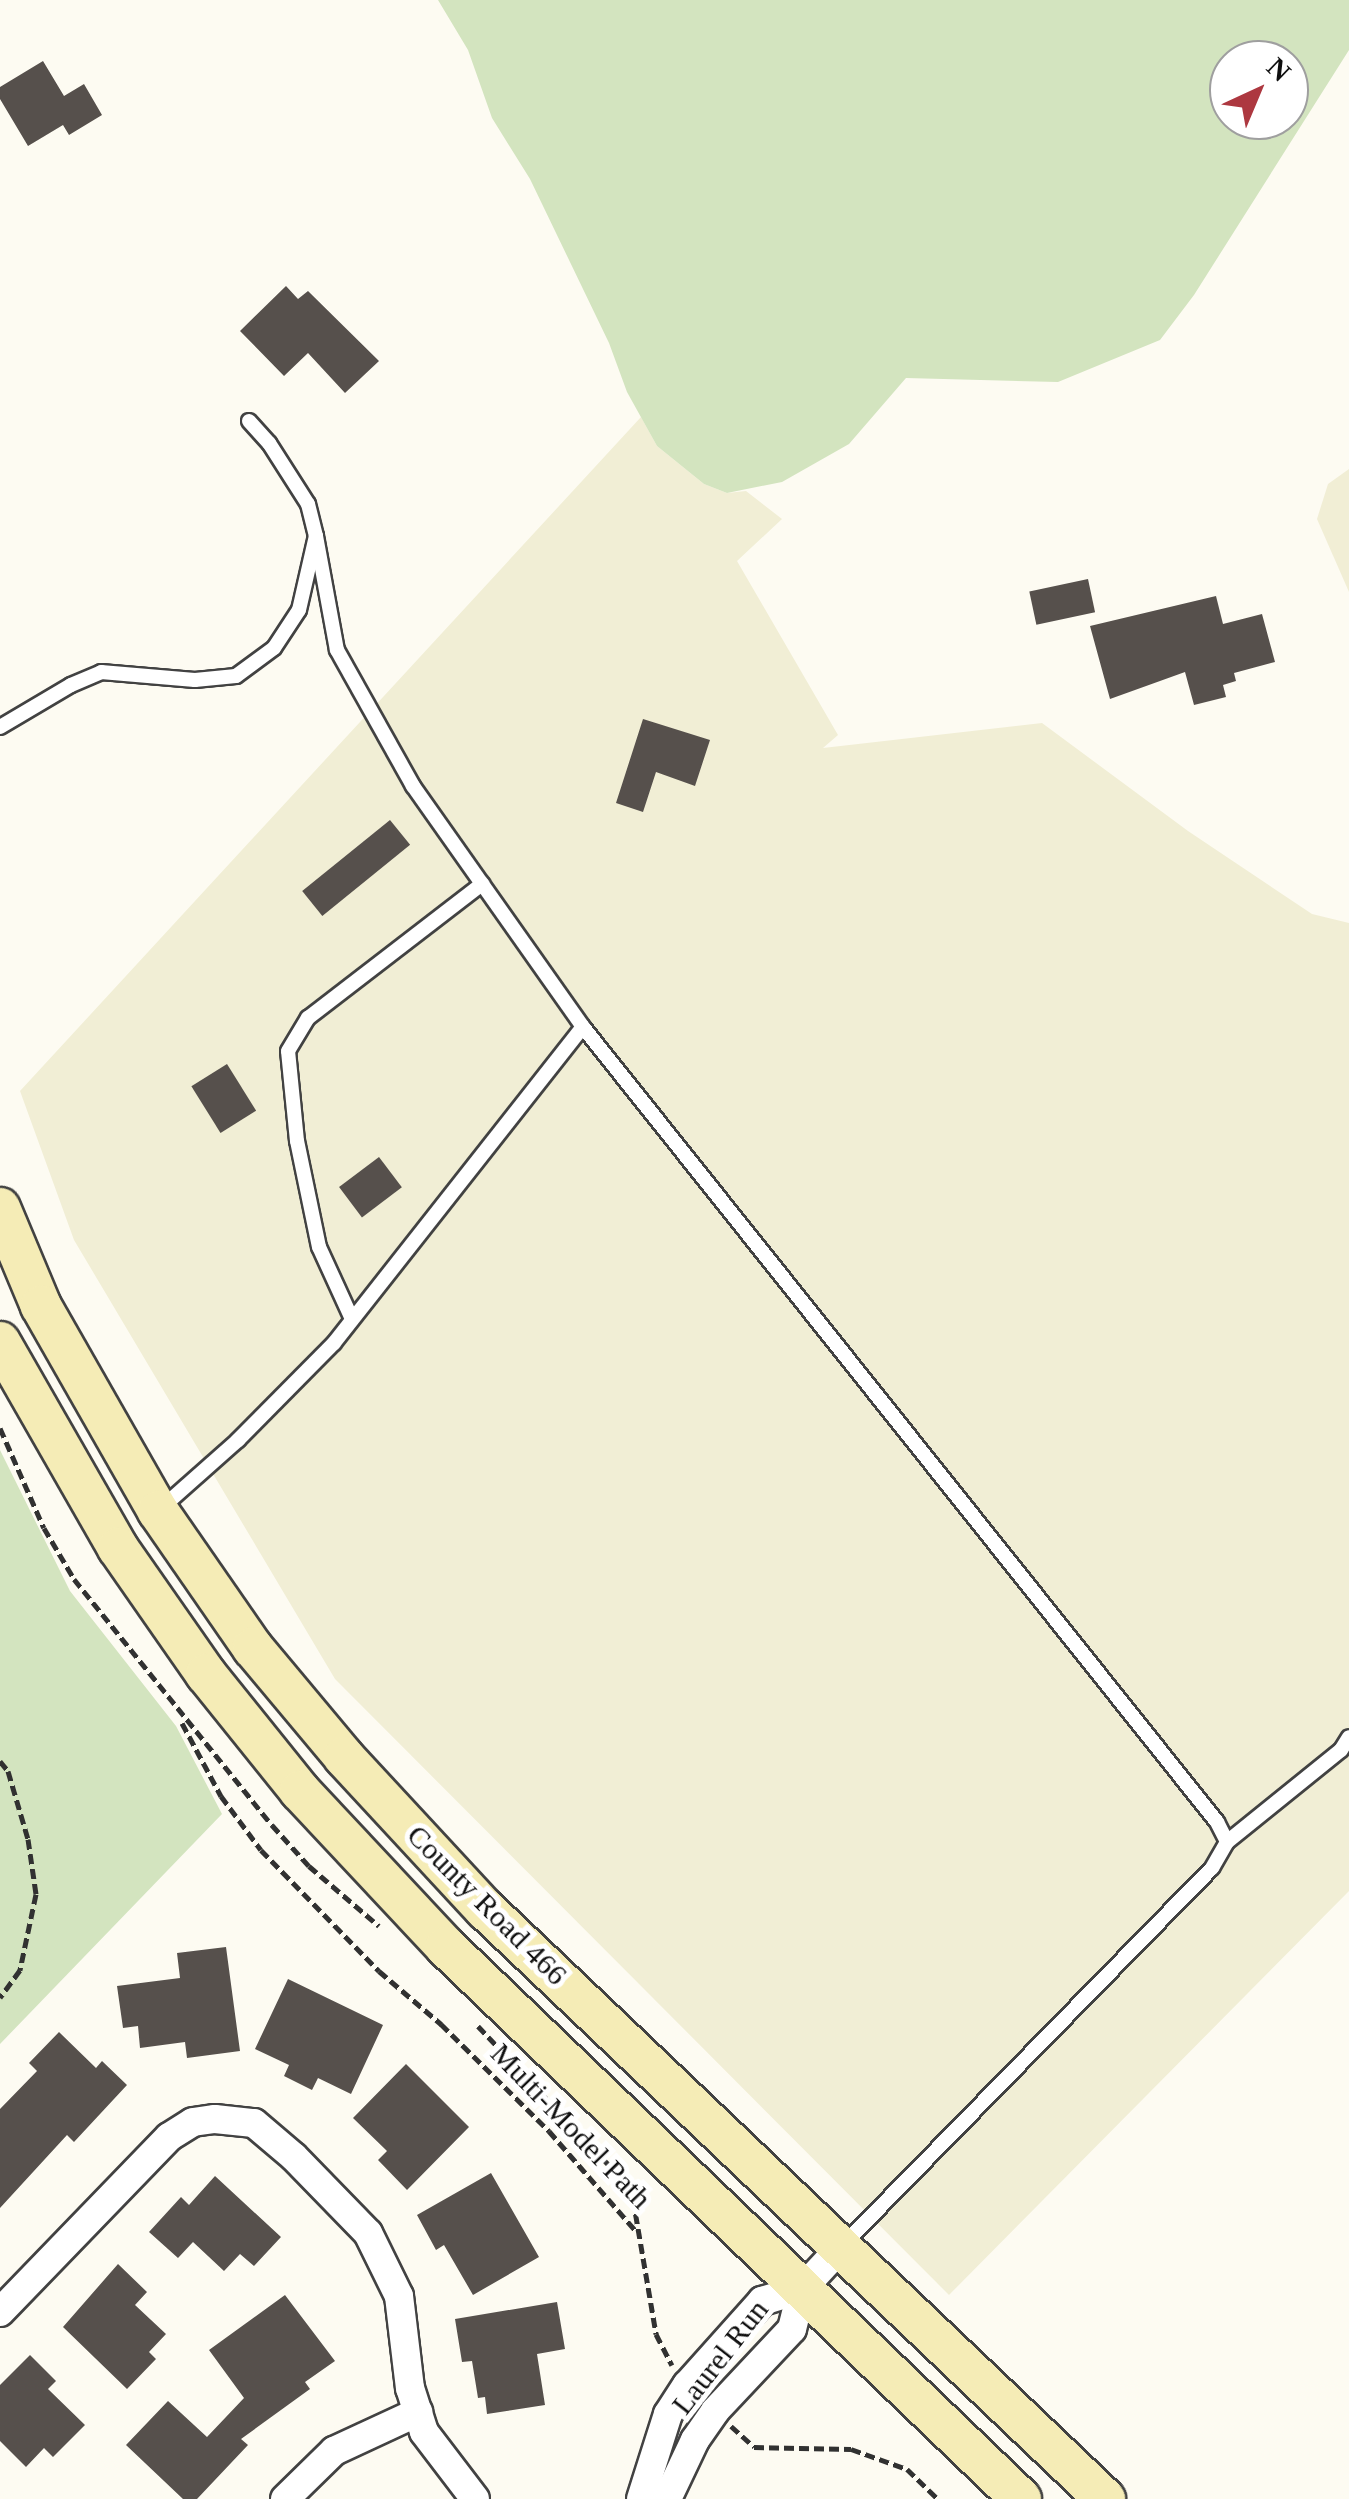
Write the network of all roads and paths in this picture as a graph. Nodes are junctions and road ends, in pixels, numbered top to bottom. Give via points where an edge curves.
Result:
1 (250, 420) dead end
2 (316, 536) junction
3 (0, 727) edge
4 (482, 884) junction
5 (583, 1027) junction
6 (0, 1208) edge
7 (352, 1319) junction
8 (0, 1342) edge
9 (0, 1428) edge
10 (81, 1483) junction
11 (158, 1511) junction
12 (176, 1711) junction
13 (1349, 1736) edge
14 (0, 1761) edge
15 (1227, 1842) junction
16 (381, 1928) dead end
17 (0, 1998) edge
18 (473, 2020) dead end
19 (843, 2245) junction
20 (802, 2288) junction
21 (0, 2312) edge
22 (418, 2412) junction
23 (285, 2499) edge
24 (475, 2499) edge
25 (641, 2499) edge
26 (666, 2499) edge
27 (1021, 2499) edge
28 (1106, 2499) edge

1 - 2 lane via 308,504
2 - 3 lane via 299,610 274,648 236,676 195,680 101,672
2 - 4 lane via 336,650 413,786
4 - 5 lane
4 - 7 lane via 308,1018 288,1051 296,1141 320,1247
5 - 7 lane
5 - 15 lane
6 - 11 main road, County Road 466 via 41,1306
7 - 11 lane via 238,1440
8 - 10 main road, County Road 466
9 - 12 path, Multi-Model Path via 74,1579
10 - 11 main road via 113,1512 138,1519
10 - 20 main road, County Road 466 via 206,1674 300,1792 446,1947
11 - 19 main road, County Road 466 via 254,1648 485,1910
12 - 16 path, Multi-Model Path via 309,1866
12 - 18 path, Multi-Model Path via 221,1796 261,1850 549,2131 638,2232 632,2199 612,2168
13 - 15 lane via 1341,1750
14 - 17 path via 28,1839 36,1894 20,1970
15 - 19 lane via 1212,1868
19 - 20 street
19 - 28 main road, County Road 466
20 - 25 street, Laurel Run via 762,2301 687,2386 668,2414
20 - 26 street, Laurel Run via 792,2328 715,2411
20 - 27 main road, County Road 466
21 - 22 street via 169,2137 215,2118 254,2122 338,2198 385,2262 399,2296
22 - 23 street via 334,2450
22 - 24 street via 435,2448

